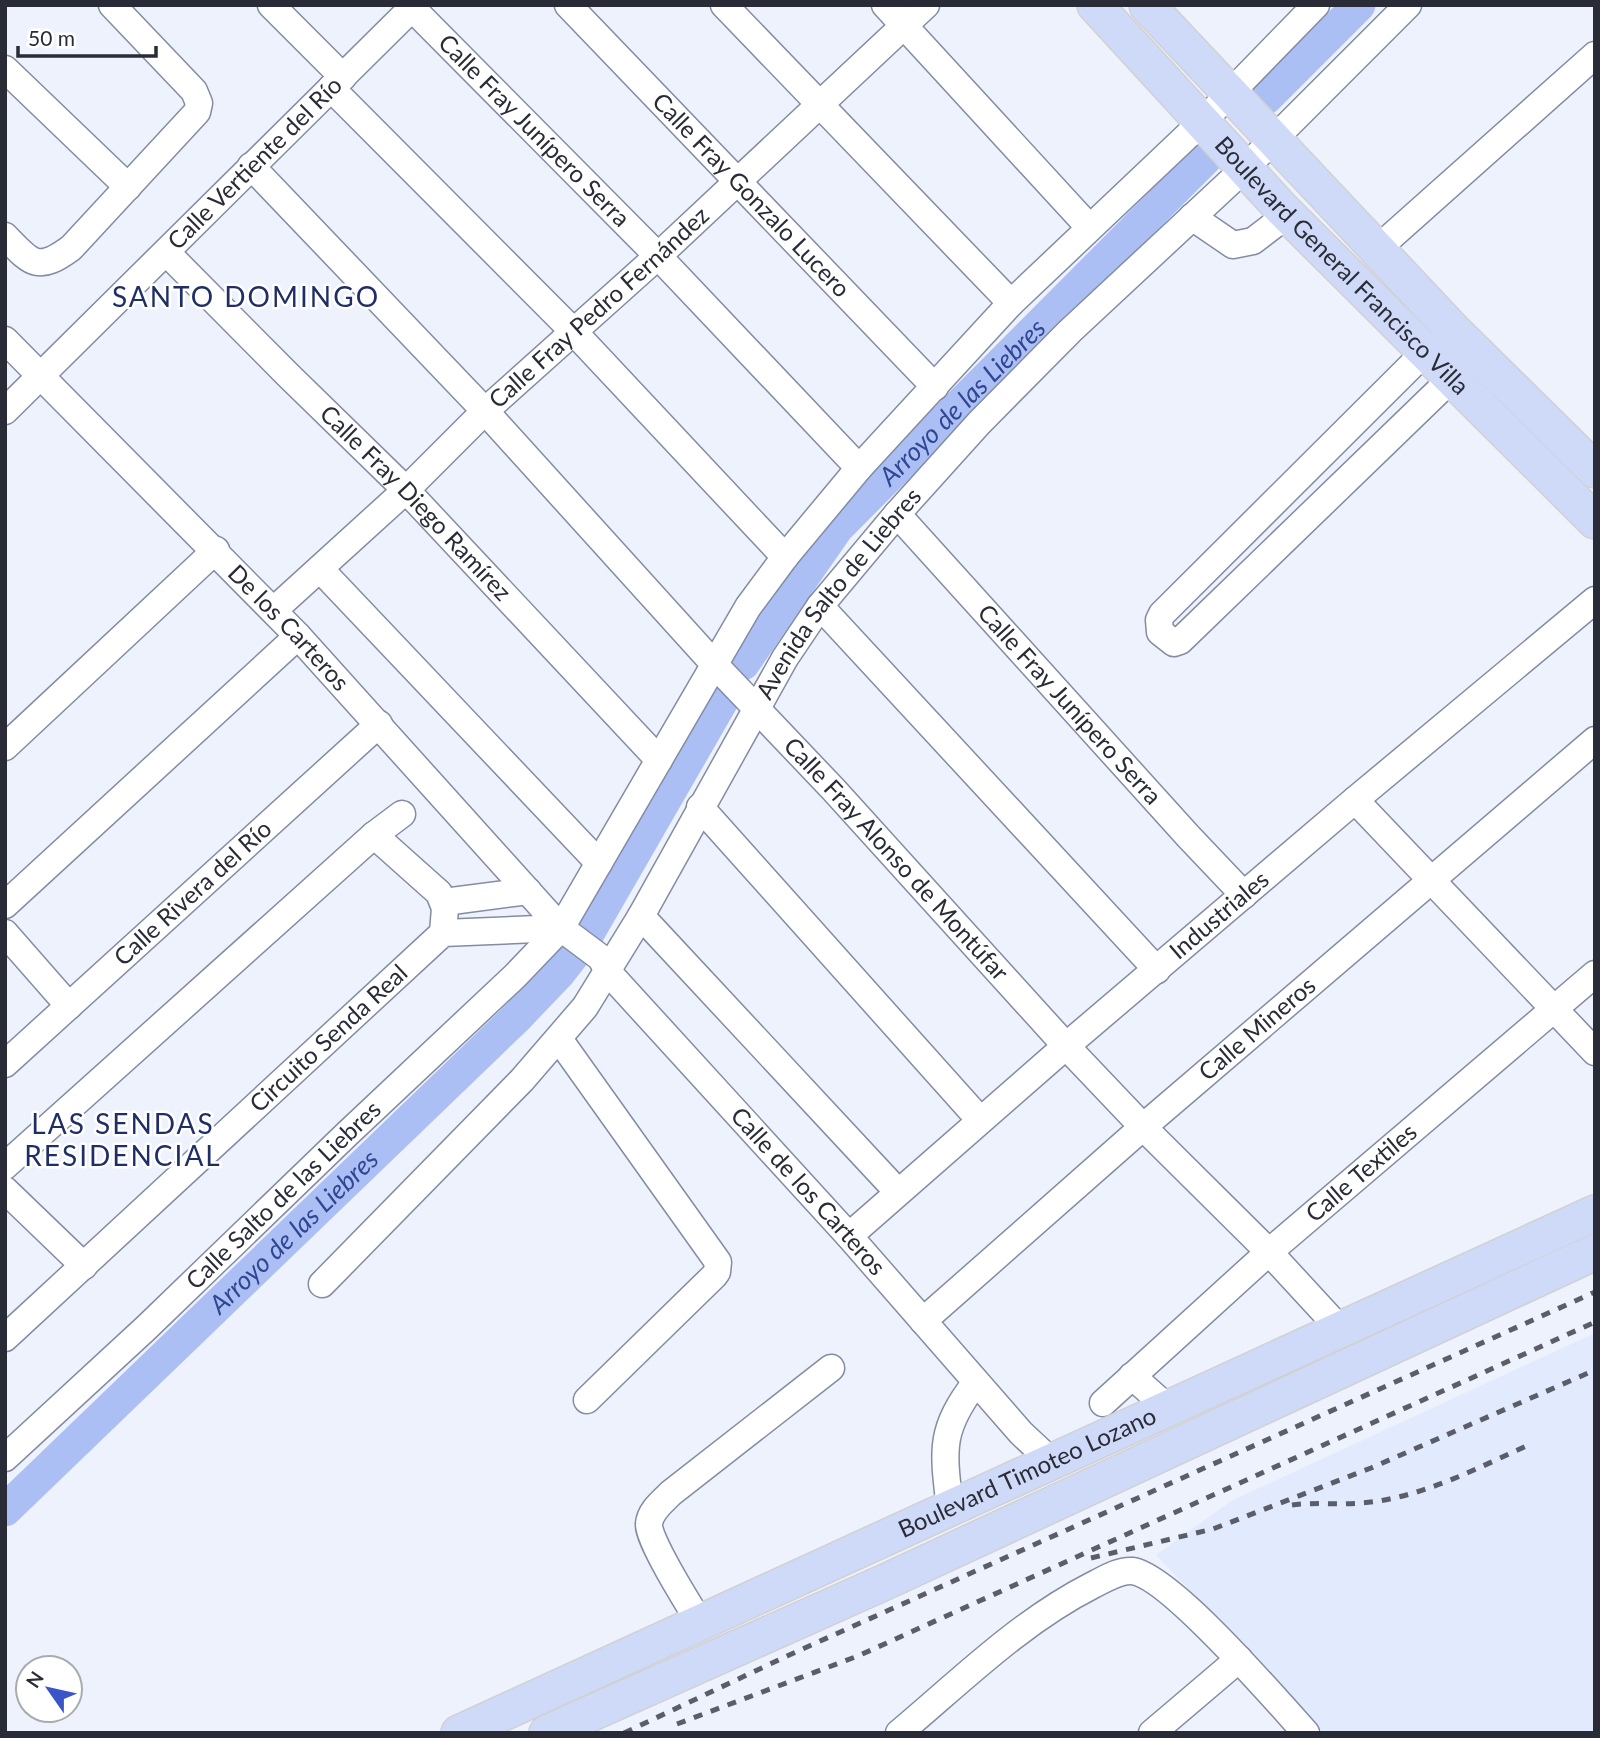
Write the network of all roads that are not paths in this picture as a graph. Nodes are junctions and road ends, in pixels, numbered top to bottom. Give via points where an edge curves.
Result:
1 (112, 5) edge
2 (568, 5) edge
3 (724, 5) edge
4 (885, 5) edge
5 (926, 5) edge
6 (1095, 5) edge
7 (1147, 5) edge
8 (1316, 5) edge
9 (1408, 5) edge
10 (413, 7) edge
11 (286, 10) edge
12 (905, 26) junction
13 (1595, 55) edge
14 (5, 69) edge
15 (337, 83) junction
16 (1234, 98) junction
17 (821, 104) junction
18 (1270, 135) junction
19 (1223, 144) junction
20 (251, 166) junction
21 (737, 180) junction
22 (128, 187) junction
23 (1287, 215) junction
24 (1192, 217) junction
25 (1089, 227) junction
26 (5, 236) edge
27 (1376, 250) junction
28 (166, 252) junction
29 (658, 256) junction
30 (1011, 303) junction
31 (573, 331) junction
32 (5, 340) edge
33 (1424, 353) junction
34 (42, 377) junction
35 (1451, 379) junction
36 (935, 387) junction
37 (5, 411) edge
38 (485, 411) junction
39 (859, 468) junction
40 (1595, 470) edge
41 (406, 490) junction
42 (897, 514) junction
43 (1595, 521) edge
44 (216, 550) junction
45 (785, 557) junction
46 (321, 570) junction
47 (1595, 600) edge
48 (820, 606) junction
49 (274, 610) junction
50 (298, 636) junction
51 (720, 669) junction
52 (755, 705) junction
53 (379, 724) junction
54 (1595, 740) edge
55 (5, 747) edge
56 (659, 760) junction
57 (1355, 800) junction
58 (700, 807) junction
59 (402, 814) dead end
60 (374, 835) junction
61 (599, 863) junction
62 (1431, 880) junction
63 (528, 891) junction
64 (1244, 895) junction
65 (444, 902) junction
66 (5, 905) edge
67 (641, 916) junction
68 (5, 933) edge
69 (443, 933) junction
70 (566, 933) junction
71 (604, 965) junction
72 (1157, 970) junction
73 (1595, 974) edge
74 (69, 1006) junction
75 (1554, 1008) junction
76 (559, 1039) junction
77 (1066, 1045) junction
78 (1595, 1052) edge
79 (5, 1064) edge
80 (980, 1120) junction
81 (1143, 1127) junction
82 (5, 1166) edge
83 (5, 1190) edge
84 (898, 1192) junction
85 (1595, 1213) edge
86 (849, 1236) junction
87 (1269, 1252) junction
88 (1595, 1252) edge
89 (84, 1266) junction
90 (322, 1284) dead end
91 (923, 1321) junction
92 (1340, 1329) junction
93 (5, 1338) edge
94 (831, 1368) dead end
95 (1132, 1376) junction
96 (976, 1382) junction
97 (587, 1400) dead end
98 (1103, 1403) dead end
99 (1169, 1409) junction
100 (5, 1458) edge
101 (1052, 1462) junction
102 (950, 1508) junction
103 (699, 1621) junction
104 (1239, 1659) junction
105 (458, 1733) edge
106 (547, 1733) edge
107 (899, 1733) edge
108 (1152, 1733) edge
109 (1306, 1733) edge

1 - 22 street via 194,91 199,103 194,117
2 - 21 street, Calle Fray Gonzalo Lucero
3 - 17 street
4 - 12 street
5 - 12 street, Calle Fray Pedro Fernández
6 - 19 main road, Boulevard General Francisco Villa
7 - 16 main road, Boulevard General Francisco Villa
8 - 16 street, Avenida Salto de Liebres
9 - 18 street, Avenida Salto de Liebres
10 - 15 street, Calle Vertiente del Río
10 - 29 street, Calle Fray Junípero Serra
11 - 15 street
12 - 17 street, Calle Fray Pedro Fernández
12 - 25 street
13 - 27 street
14 - 22 street
15 - 20 street, Calle Vertiente del Río
15 - 31 street
16 - 18 main road, Boulevard General Francisco Villa
16 - 19 street, Avenida Salto de Liebres
17 - 21 street, Calle Fray Pedro Fernández
17 - 30 street
18 - 19 street, Avenida Salto de Liebres
18 - 27 main road, Boulevard General Francisco Villa
19 - 23 main road, Boulevard General Francisco Villa
19 - 24 street, Avenida Salto de Liebres
19 - 25 street, Avenida Salto de Liebres
20 - 28 street, Calle Vertiente del Río
20 - 38 street, Calle Fray Alonso de Montúfar
21 - 29 street, Calle Fray Pedro Fernández
21 - 36 street, Calle Fray Gonzalo Lucero
22 - 26 street via 71,248 47,263 29,259
23 - 24 street via 1253,241 1233,245
23 - 33 main road, Boulevard General Francisco Villa
24 - 42 street, Avenida Salto de Liebres via 1070,331
25 - 30 street, Avenida Salto de Liebres
27 - 40 main road, Boulevard General Francisco Villa
28 - 34 street, Calle Vertiente del Río
28 - 41 street, Calle Fray Diego Ramírez
29 - 31 street, Calle Fray Pedro Fernández
29 - 39 street, Calle Fray Junípero Serra
30 - 36 street, Avenida Salto de Liebres
31 - 38 street, Calle Fray Pedro Fernández
31 - 45 street
32 - 34 street, De los Carteros
33 - 35 main road, Boulevard General Francisco Villa
33 - 35 street via 1162,614 1160,632 1174,643 1180,641
34 - 37 street, Calle Vertiente del Río
34 - 44 street, De los Carteros
35 - 43 main road, Boulevard General Francisco Villa
36 - 39 street, Avenida Salto de Liebres
38 - 41 street, Calle Fray Pedro Fernández
38 - 51 street, Calle Fray Alonso de Montúfar
39 - 45 street, Avenida Salto de Liebres
41 - 46 street, Calle Fray Pedro Fernández
41 - 56 street, Calle Fray Diego Ramírez
42 - 48 street, Avenida Salto de Liebres
42 - 64 street, Calle Fray Junípero Serra
44 - 49 street, De los Carteros
44 - 55 street
45 - 51 street, Avenida Salto de Liebres via 748,607
46 - 49 street, Calle Fray Pedro Fernández
46 - 61 street
47 - 57 street, Industriales
48 - 52 street, Avenida Salto de Liebres
48 - 72 street
49 - 50 street, De los Carteros
50 - 53 street, De los Carteros
50 - 66 street
51 - 52 street, Calle Fray Alonso de Montúfar
51 - 56 street, Avenida Salto de Liebres
52 - 58 street, Avenida Salto de Liebres
52 - 77 street, Calle Fray Alonso de Montúfar
53 - 63 street, De los Carteros
53 - 74 street, Calle Rivera del Río
54 - 62 street, Calle Mineros
56 - 61 street, Avenida Salto de Liebres
57 - 62 street
57 - 64 street, Industriales
58 - 67 street, Avenida Salto de Liebres
58 - 80 street
59 - 60 street
60 - 65 street
60 - 82 street
61 - 70 street, Avenida Salto de Liebres
62 - 75 street
62 - 81 street, Calle Mineros
63 - 65 street
63 - 70 street, De los Carteros
64 - 72 street, Industriales
65 - 69 street
67 - 71 street, Avenida Salto de Liebres
67 - 84 street
68 - 74 street
69 - 70 street
69 - 89 street, Circuito Senda Real
70 - 71 street, Calle de los Carteros
70 - 100 street, Calle Salto de las Liebres
71 - 76 street, Avenida Salto de Liebres via 585,1007
71 - 86 street, Calle de los Carteros
72 - 77 street, Industriales
73 - 75 street, Calle Textiles
74 - 79 street, Calle Rivera del Río
75 - 78 street
75 - 87 street, Calle Textiles
76 - 90 street, Avenida Salto de Liebres
76 - 97 street via 718,1262 714,1276
77 - 80 street, Industriales
77 - 81 street, Calle Fray Alonso de Montúfar
80 - 84 street, Industriales
81 - 87 street, Calle Fray Alonso de Montúfar
81 - 91 street, Calle Mineros
83 - 89 street
84 - 86 street, Industriales
85 - 92 main road, Boulevard Timoteo Lozano
86 - 91 street, Calle de los Carteros
87 - 92 street, Calle Fray Alonso de Montúfar
87 - 95 street, Calle Textiles
88 - 106 main road, Boulevard Timoteo Lozano via 885,1582
89 - 93 street, Circuito Senda Real
91 - 96 street, Calle de los Carteros
92 - 99 main road, Boulevard Timoteo Lozano
94 - 103 street via 671,1493 652,1513 652,1538
95 - 98 street, Calle Textiles
95 - 99 street
96 - 101 street, Calle de los Carteros
96 - 102 street via 958,1405 947,1430 944,1455
99 - 101 main road, Boulevard Timoteo Lozano
101 - 102 main road, Boulevard Timoteo Lozano
102 - 103 main road, Boulevard Timoteo Lozano
103 - 105 main road, Boulevard Timoteo Lozano
104 - 107 street via 1170,1592 1145,1575 1131,1571 1115,1574 1057,1603
104 - 108 street
104 - 109 street

